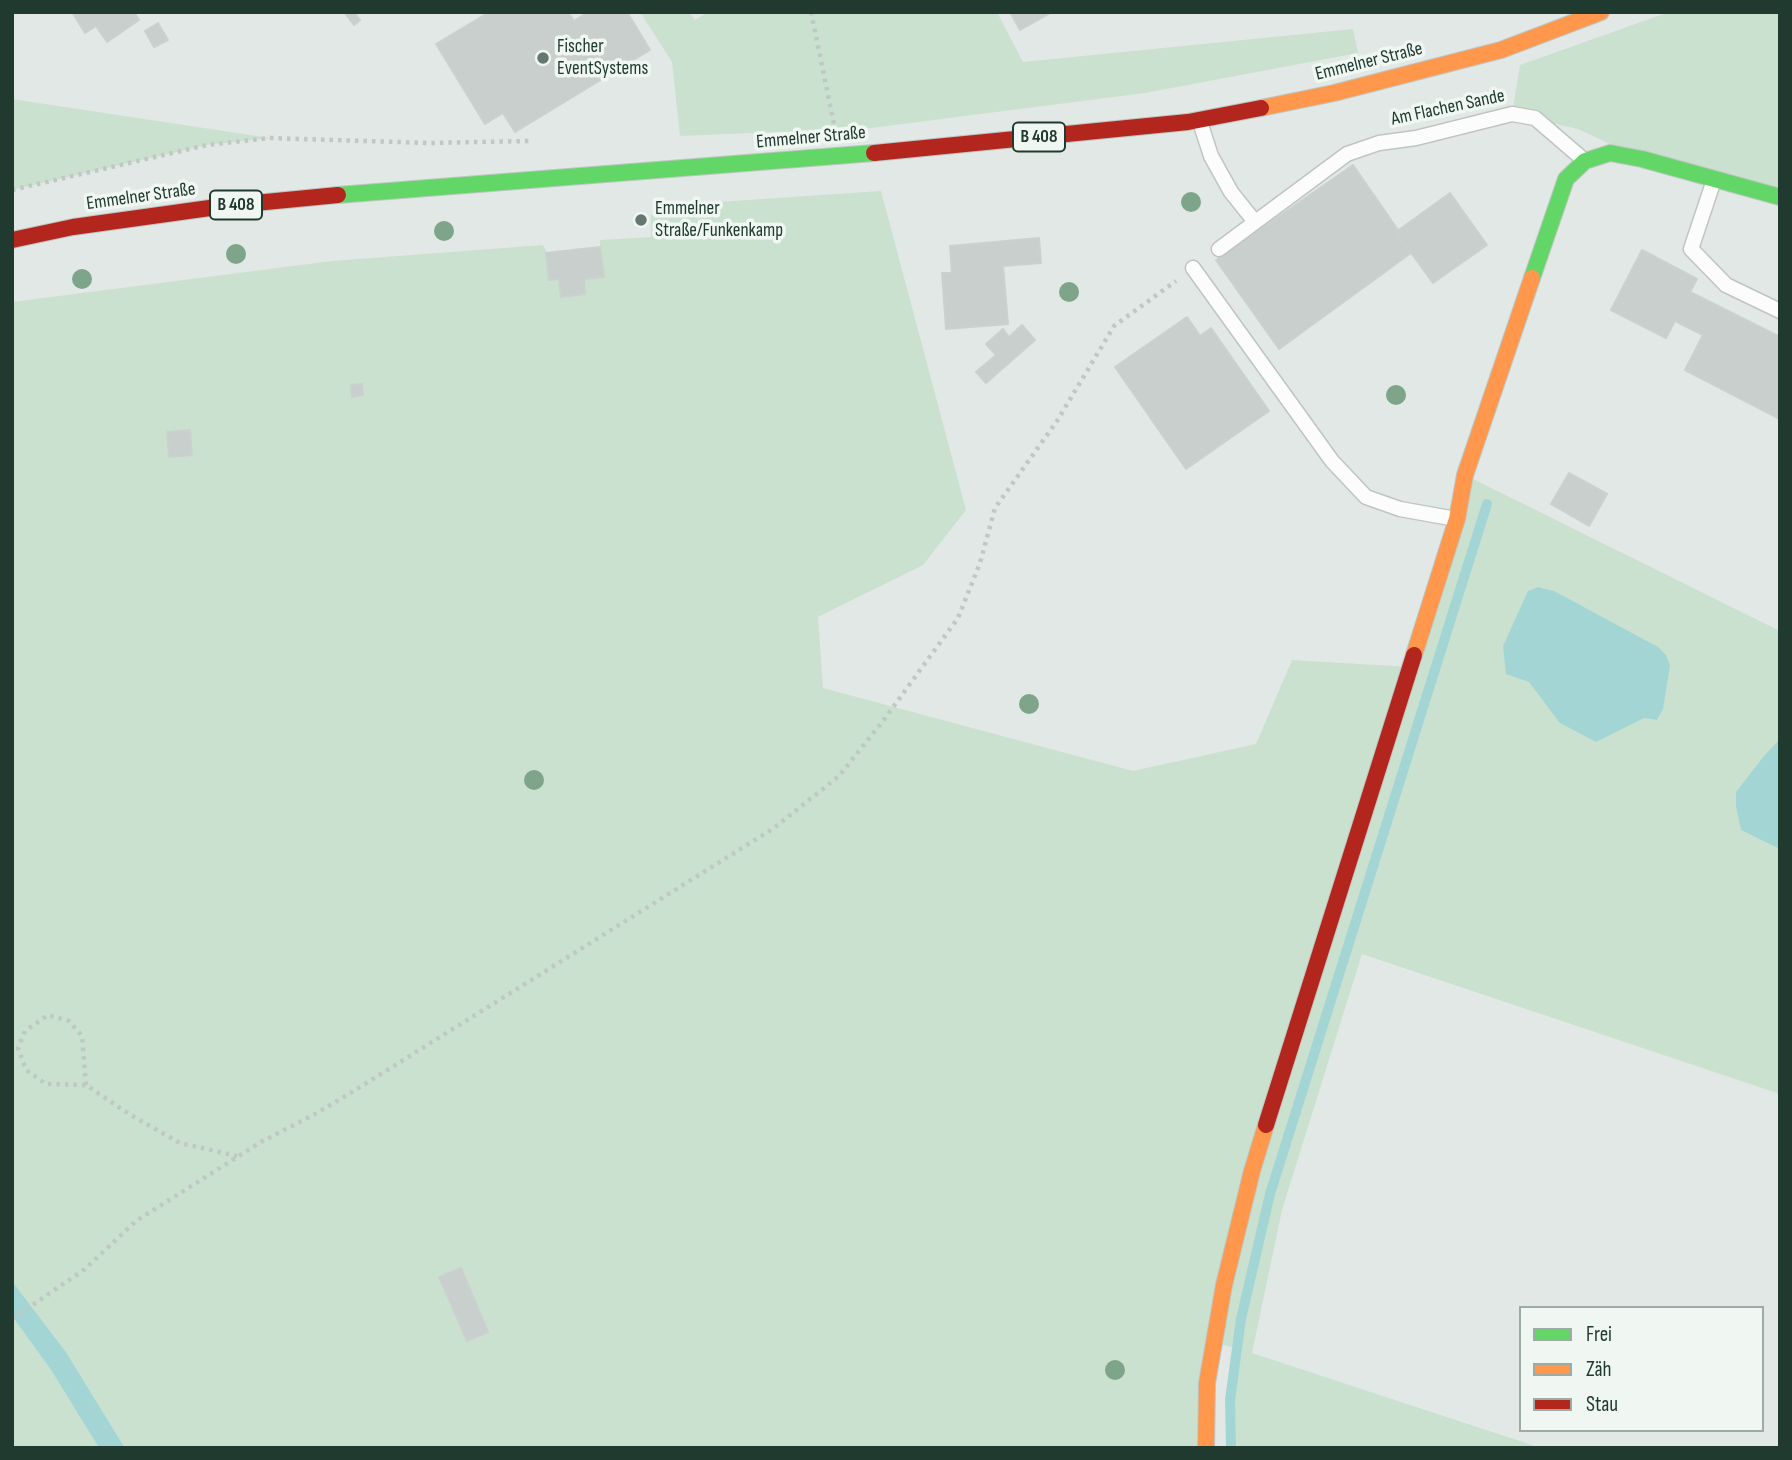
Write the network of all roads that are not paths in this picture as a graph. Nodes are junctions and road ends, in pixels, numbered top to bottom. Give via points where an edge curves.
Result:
1 (1601, 12) edge
2 (1200, 120) junction
3 (1585, 161) junction
4 (1715, 179) junction
5 (1780, 197) edge
6 (1255, 222) junction
7 (12, 240) edge
8 (1219, 249) dead end
9 (1193, 268) road end
10 (1780, 311) edge
11 (1457, 519) junction
12 (1206, 1448) edge

1 - 2 main road, Emmelner Straße / B 408 via 1501,50 1334,93
2 - 6 lane via 1211,156
2 - 7 main road, Emmelner Straße / B 408 via 835,157 224,206
3 - 4 main road via 1610,153
3 - 6 lane, Am Flachen Sande via 1535,118 1512,114 1347,154
3 - 11 main road via 1566,179 1555,207 1465,475
4 - 5 main road
4 - 10 lane via 1691,249 1726,285
6 - 8 lane, Am Flachen Sande
9 - 11 lane via 1332,461 1366,497 1400,509
11 - 12 main road via 1252,1171 1224,1285 1207,1383

